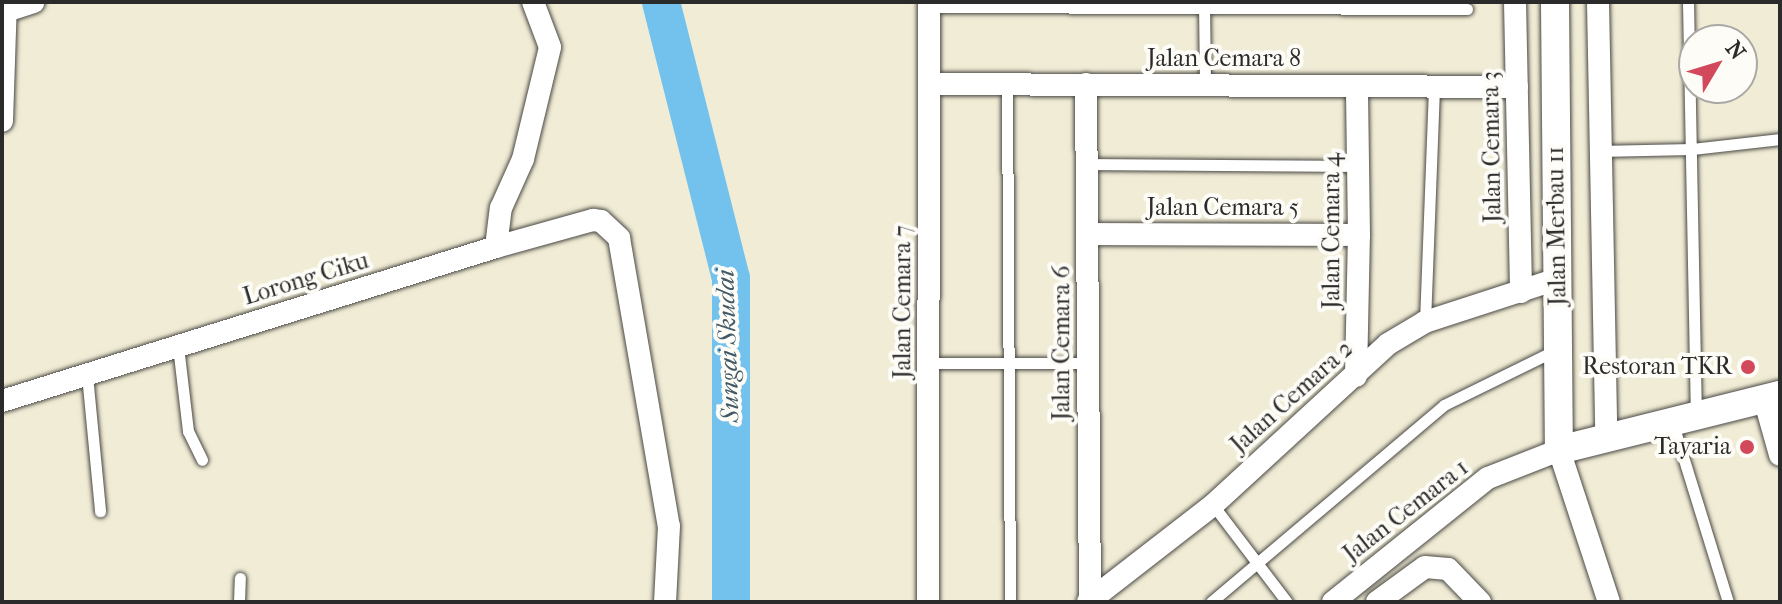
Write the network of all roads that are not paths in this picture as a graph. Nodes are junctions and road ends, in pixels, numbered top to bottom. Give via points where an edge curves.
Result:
1 (34, 2) edge
2 (533, 2) edge
3 (1515, 2) edge
4 (1555, 2) edge
5 (1598, 2) edge
6 (1688, 2) edge
7 (929, 4) edge
8 (1204, 5) edge
9 (6, 6) edge
10 (1467, 9) dead end
11 (930, 84) junction
12 (1007, 84) junction
13 (1086, 84) junction
14 (1205, 85) junction
15 (1357, 86) junction
16 (1434, 86) junction
17 (1517, 87) junction
18 (2, 121) edge
19 (1780, 139) edge
20 (1692, 149) junction
21 (1598, 151) junction
22 (1087, 164) junction
23 (1358, 166) junction
24 (1087, 234) junction
25 (1359, 235) junction
26 (496, 247) junction
27 (1557, 279) junction
28 (1521, 292) junction
29 (1425, 322) junction
30 (178, 346) junction
31 (1558, 349) junction
32 (929, 363) junction
33 (1007, 363) junction
34 (1088, 363) junction
35 (87, 375) junction
36 (1356, 376) junction
37 (1772, 397) edge
38 (2, 401) edge
39 (1684, 418) junction
40 (1606, 437) junction
41 (1559, 450) junction
42 (1780, 455) edge
43 (202, 460) dead end
44 (1213, 505) junction
45 (100, 511) dead end
46 (1258, 564) junction
47 (240, 578) dead end
48 (1089, 601) edge
49 (239, 602) edge
50 (665, 602) edge
51 (928, 602) edge
52 (1010, 602) edge
53 (1211, 602) edge
54 (1287, 602) edge
55 (1333, 602) edge
56 (1377, 602) edge
57 (1480, 602) edge
58 (1609, 602) edge
59 (1728, 602) edge

1 - 9 street
2 - 26 street via 550,47 523,159 501,208
3 - 17 street, Jalan Cemara 3
4 - 27 street, Jalan Merbau 11
5 - 21 street
6 - 20 lane
7 - 8 lane
7 - 11 street, Jalan Cemara 7
8 - 10 lane
8 - 14 lane
9 - 18 street
11 - 12 street, Jalan Cemara 8
11 - 32 street, Jalan Cemara 7
12 - 13 street, Jalan Cemara 8
12 - 33 lane
13 - 14 street, Jalan Cemara 8
13 - 22 street, Jalan Cemara 6
14 - 15 street, Jalan Cemara 8
15 - 16 street, Jalan Cemara 8
15 - 23 street, Jalan Cemara 4
16 - 17 street, Jalan Cemara 8
16 - 29 lane
17 - 28 street, Jalan Cemara 3
19 - 20 lane
20 - 21 lane
20 - 39 lane
21 - 40 street
22 - 23 lane
22 - 24 street, Jalan Cemara 6
23 - 25 street, Jalan Cemara 4
24 - 25 street, Jalan Cemara 5
24 - 34 street, Jalan Cemara 6
25 - 36 street, Jalan Cemara 4
26 - 30 street, Lorong Ciku
26 - 50 street, Lorong Ciku via 593,220 609,224 619,238 669,526
27 - 28 street, Jalan Cemara 2
27 - 31 street, Jalan Merbau 11
28 - 29 street, Jalan Cemara 2
29 - 36 street, Jalan Cemara 2 via 1388,344
30 - 35 street, Lorong Ciku
30 - 43 lane via 188,431
31 - 41 street, Jalan Merbau 11
31 - 46 lane via 1444,405
32 - 33 lane
32 - 51 street, Jalan Cemara 7
33 - 34 lane
33 - 52 lane
34 - 48 street, Jalan Cemara 6
35 - 38 street, Lorong Ciku
35 - 45 lane
36 - 44 street, Jalan Cemara 2
37 - 39 street
37 - 42 street
39 - 40 street
39 - 59 lane
40 - 41 street
41 - 55 street, Jalan Cemara 1 via 1488,478
41 - 58 street
44 - 46 lane
44 - 48 street, Jalan Cemara 2
46 - 53 lane
46 - 54 lane
47 - 49 lane
56 - 57 street via 1425,567 1448,569

